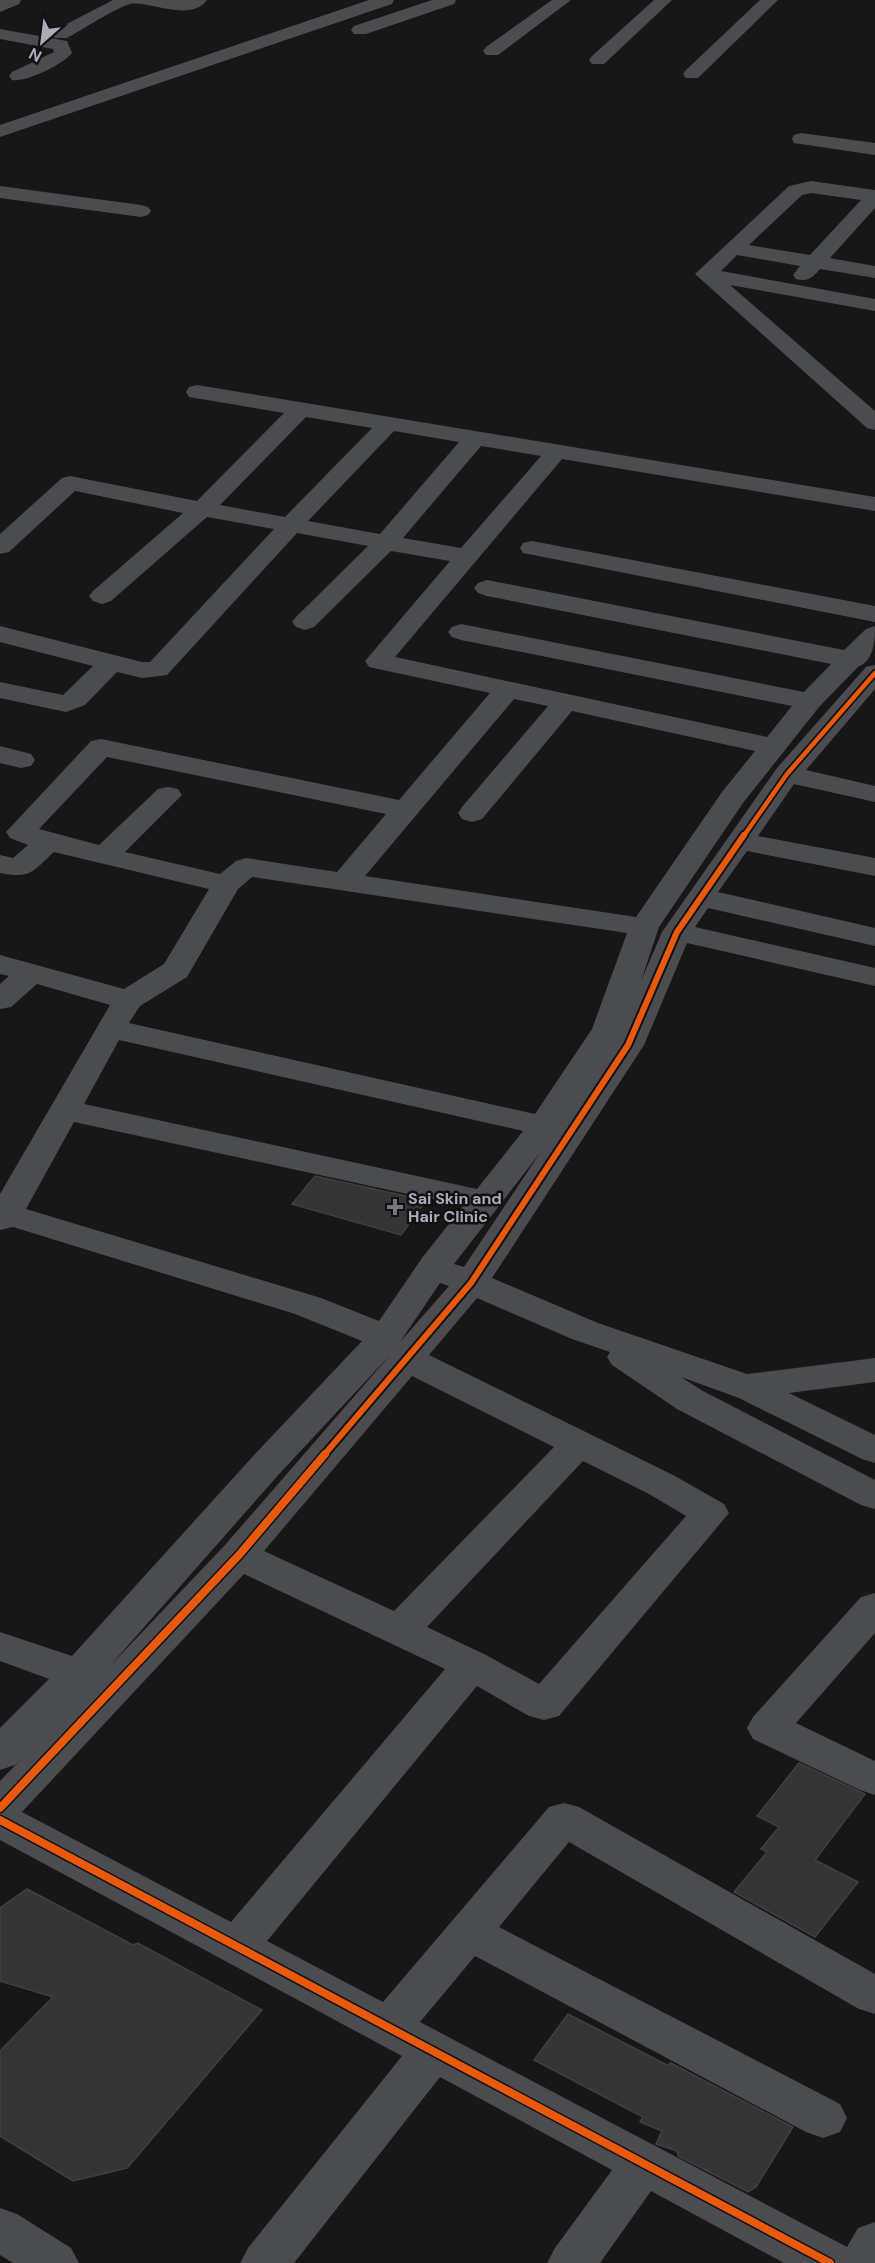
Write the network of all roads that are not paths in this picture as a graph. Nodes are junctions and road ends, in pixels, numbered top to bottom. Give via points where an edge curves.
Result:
1 (13, 0) edge
2 (126, 0) edge
3 (137, 0) edge
4 (199, 0) edge
5 (343, 0) edge
6 (386, 0) edge
7 (448, 0) edge
8 (564, 0) edge
9 (664, 0) edge
10 (770, 0) edge
11 (0, 7) edge
12 (352, 33) dead end
13 (0, 34) edge
14 (61, 34) dead end
15 (492, 51) dead end
16 (598, 60) dead end
17 (692, 74) dead end
18 (48, 92) junction
19 (0, 117) edge
20 (0, 131) edge
21 (801, 139) dead end
22 (872, 140) edge
23 (0, 192) edge
24 (875, 196) edge
25 (141, 211) dead end
26 (732, 248) junction
27 (816, 262) junction
28 (875, 272) edge
29 (705, 274) junction
30 (789, 288) junction
31 (875, 305) edge
32 (197, 392) dead end
33 (301, 409) junction
34 (389, 423) junction
35 (875, 423) edge
36 (476, 437) junction
37 (558, 450) junction
38 (875, 504) edge
39 (202, 509) junction
40 (291, 525) junction
41 (3, 542) edge
42 (386, 542) junction
43 (532, 548) dead end
44 (467, 557) junction
45 (487, 588) dead end
46 (102, 596) dead end
47 (875, 614) edge
48 (305, 622) dead end
49 (461, 632) dead end
50 (0, 634) edge
51 (875, 634) edge
52 (110, 663) junction
53 (864, 667) edge
54 (509, 688) junction
55 (0, 690) edge
56 (566, 700) junction
57 (810, 701) junction
58 (780, 760) junction
59 (875, 794) edge
60 (168, 795) dead end
61 (405, 810) junction
62 (472, 813) dead end
63 (741, 841) junction
64 (48, 842) junction
65 (105, 855) junction
66 (0, 864) edge
67 (875, 867) edge
68 (344, 882) junction
69 (226, 884) junction
70 (700, 897) junction
71 (644, 927) junction
72 (677, 932) junction
73 (875, 937) edge
74 (0, 964) edge
75 (31, 973) junction
76 (875, 977) edge
77 (0, 1000) edge
78 (128, 1000) junction
79 (110, 1028) junction
80 (64, 1110) junction
81 (544, 1126) junction
82 (487, 1202) junction
83 (2, 1215) edge
84 (434, 1266) junction
85 (471, 1283) junction
86 (585, 1331) junction
87 (397, 1348) junction
88 (875, 1370) edge
89 (744, 1386) junction
90 (690, 1400) junction
91 (578, 1444) junction
92 (875, 1450) edge
93 (875, 1496) edge
94 (239, 1555) junction
95 (869, 1622) edge
96 (400, 1630) junction
97 (0, 1646) edge
98 (472, 1665) junction
99 (79, 1674) junction
100 (0, 1754) edge
101 (875, 1779) edge
102 (0, 1808) edge
103 (0, 1820) edge
104 (469, 1932) junction
105 (238, 1945) junction
106 (875, 1996) edge
107 (389, 2027) junction
108 (434, 2050) junction
109 (823, 2118) dead end
110 (644, 2163) junction
111 (0, 2229) edge
112 (875, 2243) edge
113 (54, 2263) edge
114 (265, 2263) edge
115 (572, 2263) edge
116 (830, 2263) edge
117 (864, 2263) edge

1 - 11 street
2 - 14 street
3 - 4 street via 184,6
5 - 18 street
6 - 20 street
7 - 12 street
8 - 15 street
9 - 16 street
10 - 17 street
13 - 18 street via 61,45 63,53 57,58 18,76
18 - 19 street
21 - 22 street via 854,146
23 - 25 street
24 - 26 street via 802,188
24 - 27 street
26 - 27 street
26 - 29 street
27 - 28 street
27 - 30 street
29 - 30 street
29 - 35 street
30 - 31 street
32 - 33 street
33 - 34 street
33 - 39 street
34 - 36 street
34 - 40 street
36 - 37 street
36 - 42 street
37 - 38 street
37 - 44 street
39 - 40 street
39 - 41 street via 70,483
39 - 46 street
40 - 42 street
40 - 52 street via 159,669 142,670
42 - 44 street
42 - 48 street
43 - 47 street
44 - 54 street via 378,661
45 - 53 street
49 - 57 street
50 - 52 street
51 - 53 street
52 - 55 street via 66,704
53 - 57 street
53 - 58 street
54 - 56 street
54 - 61 street
56 - 58 street
56 - 62 street
57 - 58 street
58 - 59 street
58 - 63 street
58 - 71 street via 732,798
60 - 65 street
61 - 64 street via 101,747 20,832
61 - 68 street
63 - 67 street
63 - 70 street
64 - 65 street
64 - 66 street via 19,868
65 - 69 street
68 - 69 street via 246,867
68 - 71 street
69 - 78 street via 176,970
70 - 72 street
70 - 73 street
71 - 81 street via 608,1029
72 - 76 street
72 - 85 street via 628,1045
74 - 75 street
75 - 77 street
75 - 78 street
78 - 79 street
79 - 80 street
79 - 81 street
80 - 82 street
80 - 83 street
81 - 82 street
82 - 84 street
83 - 87 street via 308,1306
84 - 85 street
84 - 87 street
85 - 86 street
85 - 87 street
86 - 89 street
86 - 90 street
87 - 91 street
87 - 94 street
87 - 99 street via 268,1463
88 - 89 street
89 - 90 street
89 - 92 street
90 - 93 street
91 - 96 street
91 - 98 street via 710,1513 544,1705
94 - 96 street
94 - 102 street
95 - 101 street via 768,1728
96 - 98 street
97 - 99 street
98 - 105 street
99 - 100 street
103 - 105 street
104 - 106 street via 564,1819
104 - 107 street
104 - 109 street
105 - 107 street
107 - 108 street
108 - 110 street
108 - 114 street
110 - 115 street
110 - 116 street
111 - 113 street
112 - 117 street

